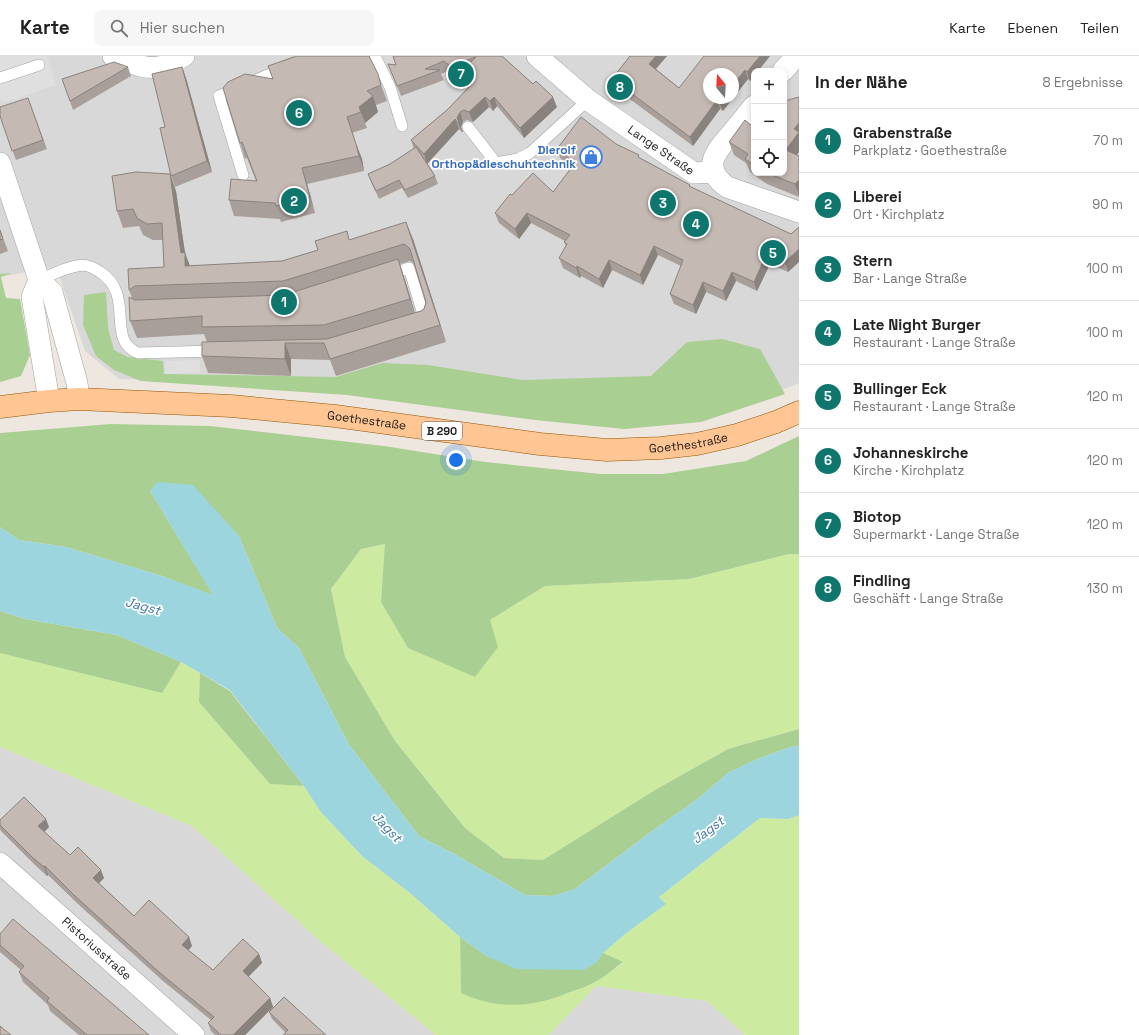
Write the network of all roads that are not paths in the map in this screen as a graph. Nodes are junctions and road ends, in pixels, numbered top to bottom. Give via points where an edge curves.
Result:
1 (113, 56) edge
2 (184, 56) edge
3 (307, 56) edge
4 (375, 56) edge
5 (537, 56) edge
6 (796, 56) edge
7 (39, 64) dead end
8 (786, 68) edge
9 (0, 78) edge
10 (588, 100) junction
11 (751, 109) edge
12 (402, 126) dead end
13 (468, 127) dead end
14 (0, 163) edge
15 (714, 172) junction
16 (243, 176) dead end
17 (799, 212) edge
18 (379, 277) edge
19 (39, 280) junction
20 (411, 325) edge
21 (223, 351) edge
22 (79, 399) junction
23 (49, 401) junction
24 (0, 406) edge
25 (799, 412) edge
26 (0, 863) edge
27 (194, 1035) edge

1 - 2 street via 148,67 163,66
3 - 16 lane via 219,96
4 - 12 lane via 390,87
5 - 10 street, Lange Straße
6 - 8 street
7 - 9 lane
10 - 13 lane via 530,153 518,159 496,163
10 - 15 street, Lange Straße via 694,173
11 - 15 street via 717,149 713,161
14 - 19 street
15 - 17 street via 718,180 727,187
18 - 20 lane via 409,268 425,321
19 - 21 lane via 78,265 92,267 104,275 118,294 122,337 126,345 138,353
19 - 22 street via 52,292
19 - 23 street via 32,297
22 - 23 main road, Goethestraße / B 290
22 - 25 main road, Goethestraße / B 290 via 231,406 335,416 540,444 607,450 698,444 737,435
23 - 24 main road, Goethestraße / B 290
26 - 27 street, Pistoriusstraße

